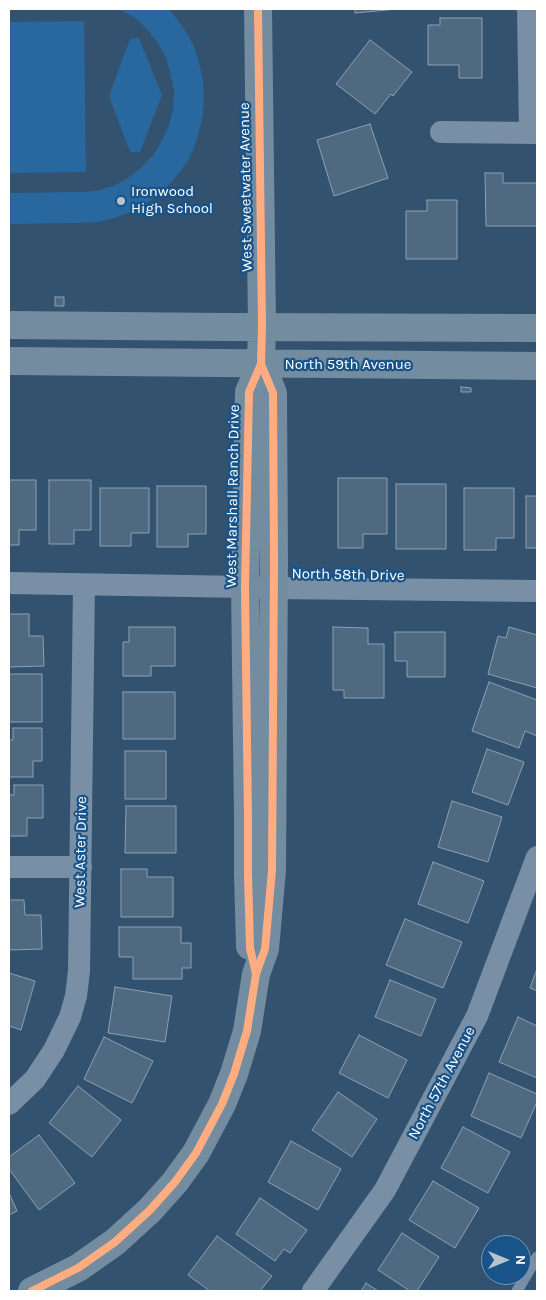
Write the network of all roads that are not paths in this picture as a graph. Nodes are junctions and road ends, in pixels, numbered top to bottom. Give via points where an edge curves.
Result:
1 (258, 9) edge
2 (528, 9) edge
3 (441, 132) dead end
4 (534, 133) edge
5 (9, 325) edge
6 (262, 326) junction
7 (537, 328) edge
8 (9, 361) edge
9 (261, 364) junction
10 (537, 366) edge
11 (9, 583) edge
12 (84, 585) junction
13 (245, 587) junction
14 (273, 588) junction
15 (537, 591) edge
16 (537, 857) edge
17 (9, 867) edge
18 (81, 867) junction
19 (256, 974) junction
20 (11, 1102) edge
21 (537, 1257) edge
22 (32, 1291) edge
23 (313, 1291) edge
24 (517, 1291) edge

1 - 6 street, West Sweetwater Avenue
2 - 4 street
3 - 4 street
5 - 6 street
6 - 7 street
6 - 9 street, West Sweetwater Avenue
8 - 9 street, North 59th Avenue
9 - 10 street, North 59th Avenue
9 - 13 street, West Marshall Ranch Drive via 249,392
9 - 14 street, West Marshall Ranch Drive via 273,393
11 - 12 street, North 58th Drive
12 - 13 street, North 58th Drive
12 - 18 street, West Aster Drive
13 - 14 street, North 58th Drive
13 - 19 street, West Marshall Ranch Drive via 248,890 250,948
14 - 15 street, North 58th Drive
14 - 19 street, West Marshall Ranch Drive via 272,870 265,948
16 - 23 street, North 57th Avenue via 477,1016 385,1190
17 - 18 street
18 - 20 street, West Aster Drive via 80,971 70,1017 35,1079
19 - 22 street, West Marshall Ranch Drive via 247,1031 234,1074 196,1152 175,1182 115,1242 78,1268
21 - 24 lane

